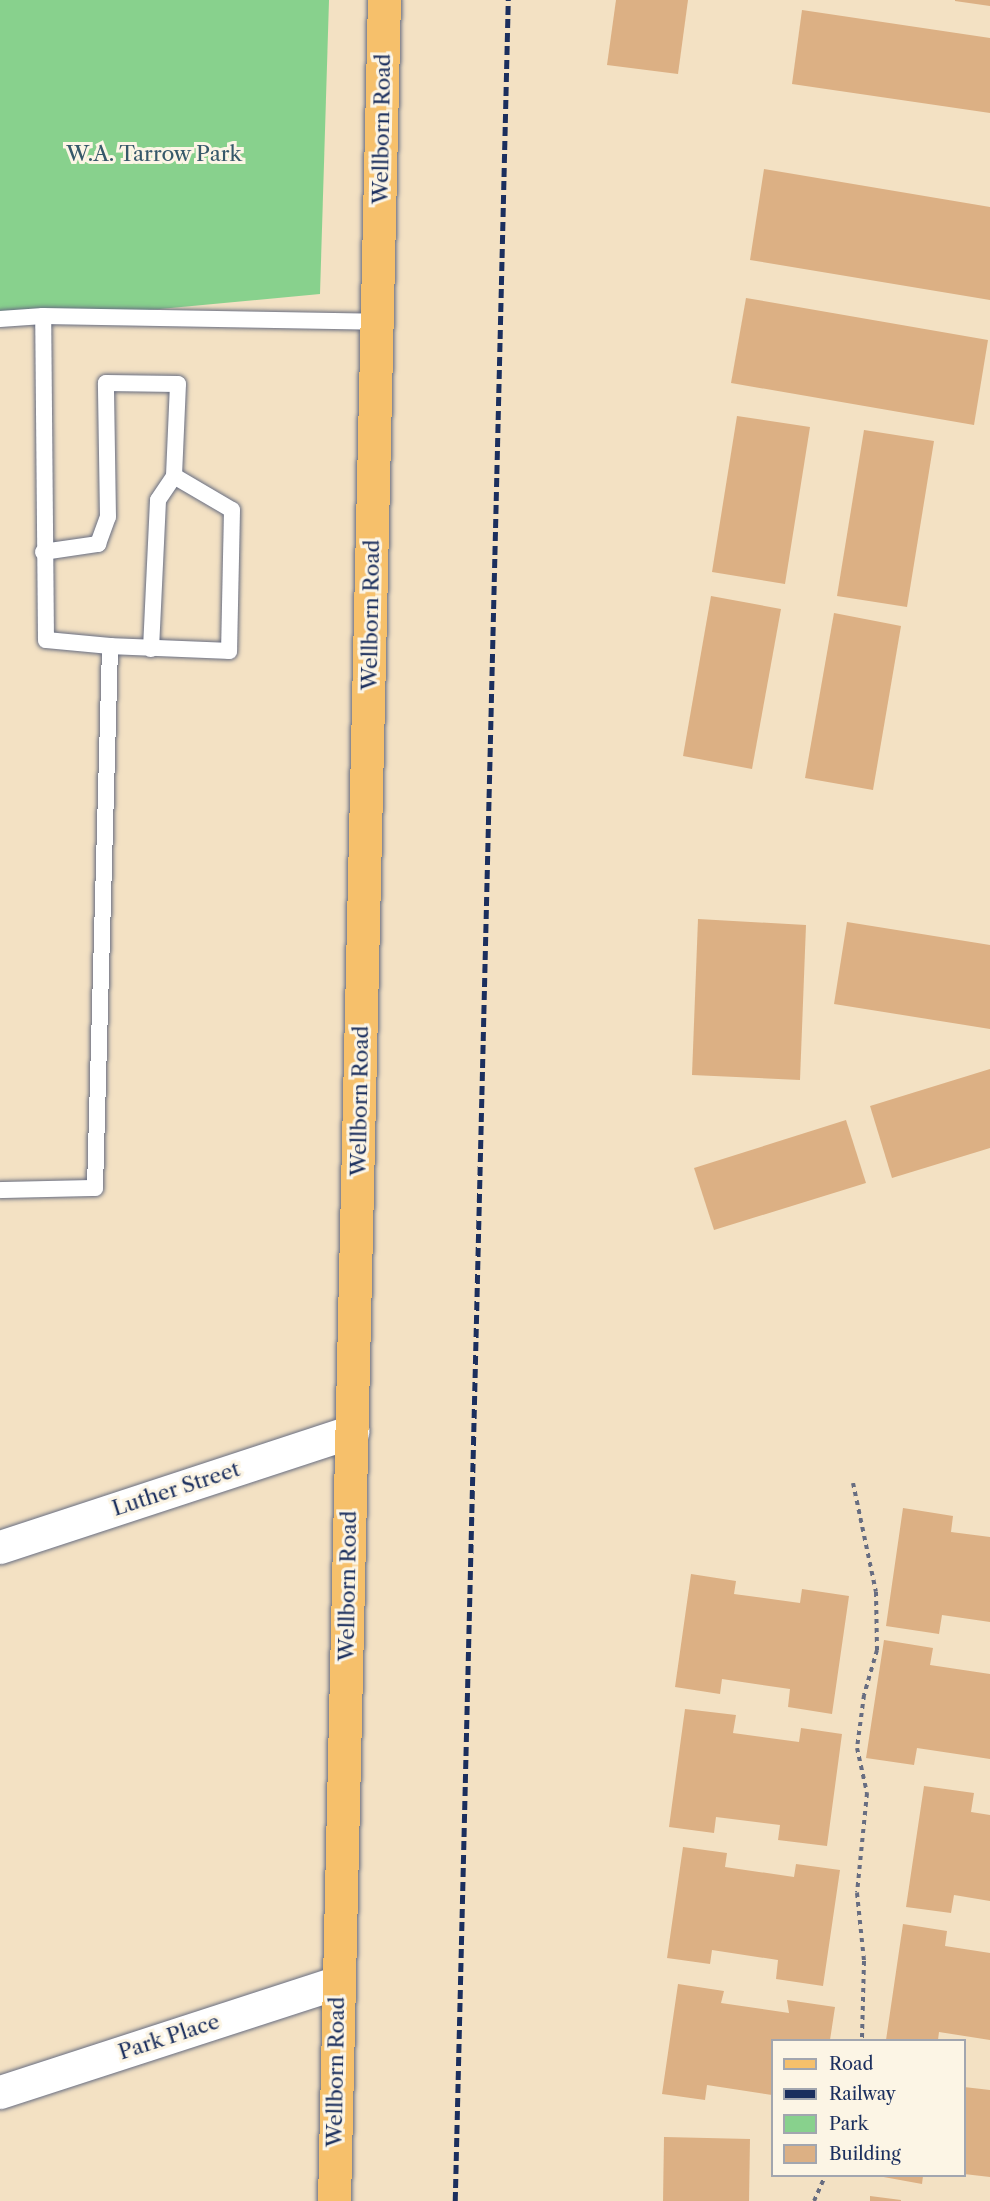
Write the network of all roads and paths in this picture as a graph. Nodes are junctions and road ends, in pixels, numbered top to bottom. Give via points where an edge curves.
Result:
1 (384, 0) edge
2 (43, 316) junction
3 (0, 319) edge
4 (377, 322) junction
5 (174, 476) junction
6 (44, 552) junction
7 (110, 646) junction
8 (151, 650) junction
9 (0, 1190) edge
10 (352, 1431) junction
11 (853, 1483) dead end
12 (0, 1547) edge
13 (338, 1982) junction
14 (862, 2039) edge
15 (0, 2092) edge
16 (824, 2177) edge
17 (334, 2201) edge
18 (814, 2201) edge

1 - 4 main road, Wellborn Road
2 - 3 lane
2 - 4 lane
2 - 6 lane
4 - 10 main road, Wellborn Road
5 - 6 lane via 178,384 106,383 108,518 98,544
5 - 8 lane via 158,500
5 - 8 lane via 232,510 229,651
6 - 7 lane via 46,640
7 - 8 lane
7 - 9 lane via 95,1188
10 - 12 street, Luther Street
10 - 13 main road, Wellborn Road
11 - 14 path via 876,1592 877,1650 864,1695 857,1748 867,1793 857,1893 864,1961
13 - 15 street, Park Place
13 - 17 main road, Wellborn Road
16 - 18 path

